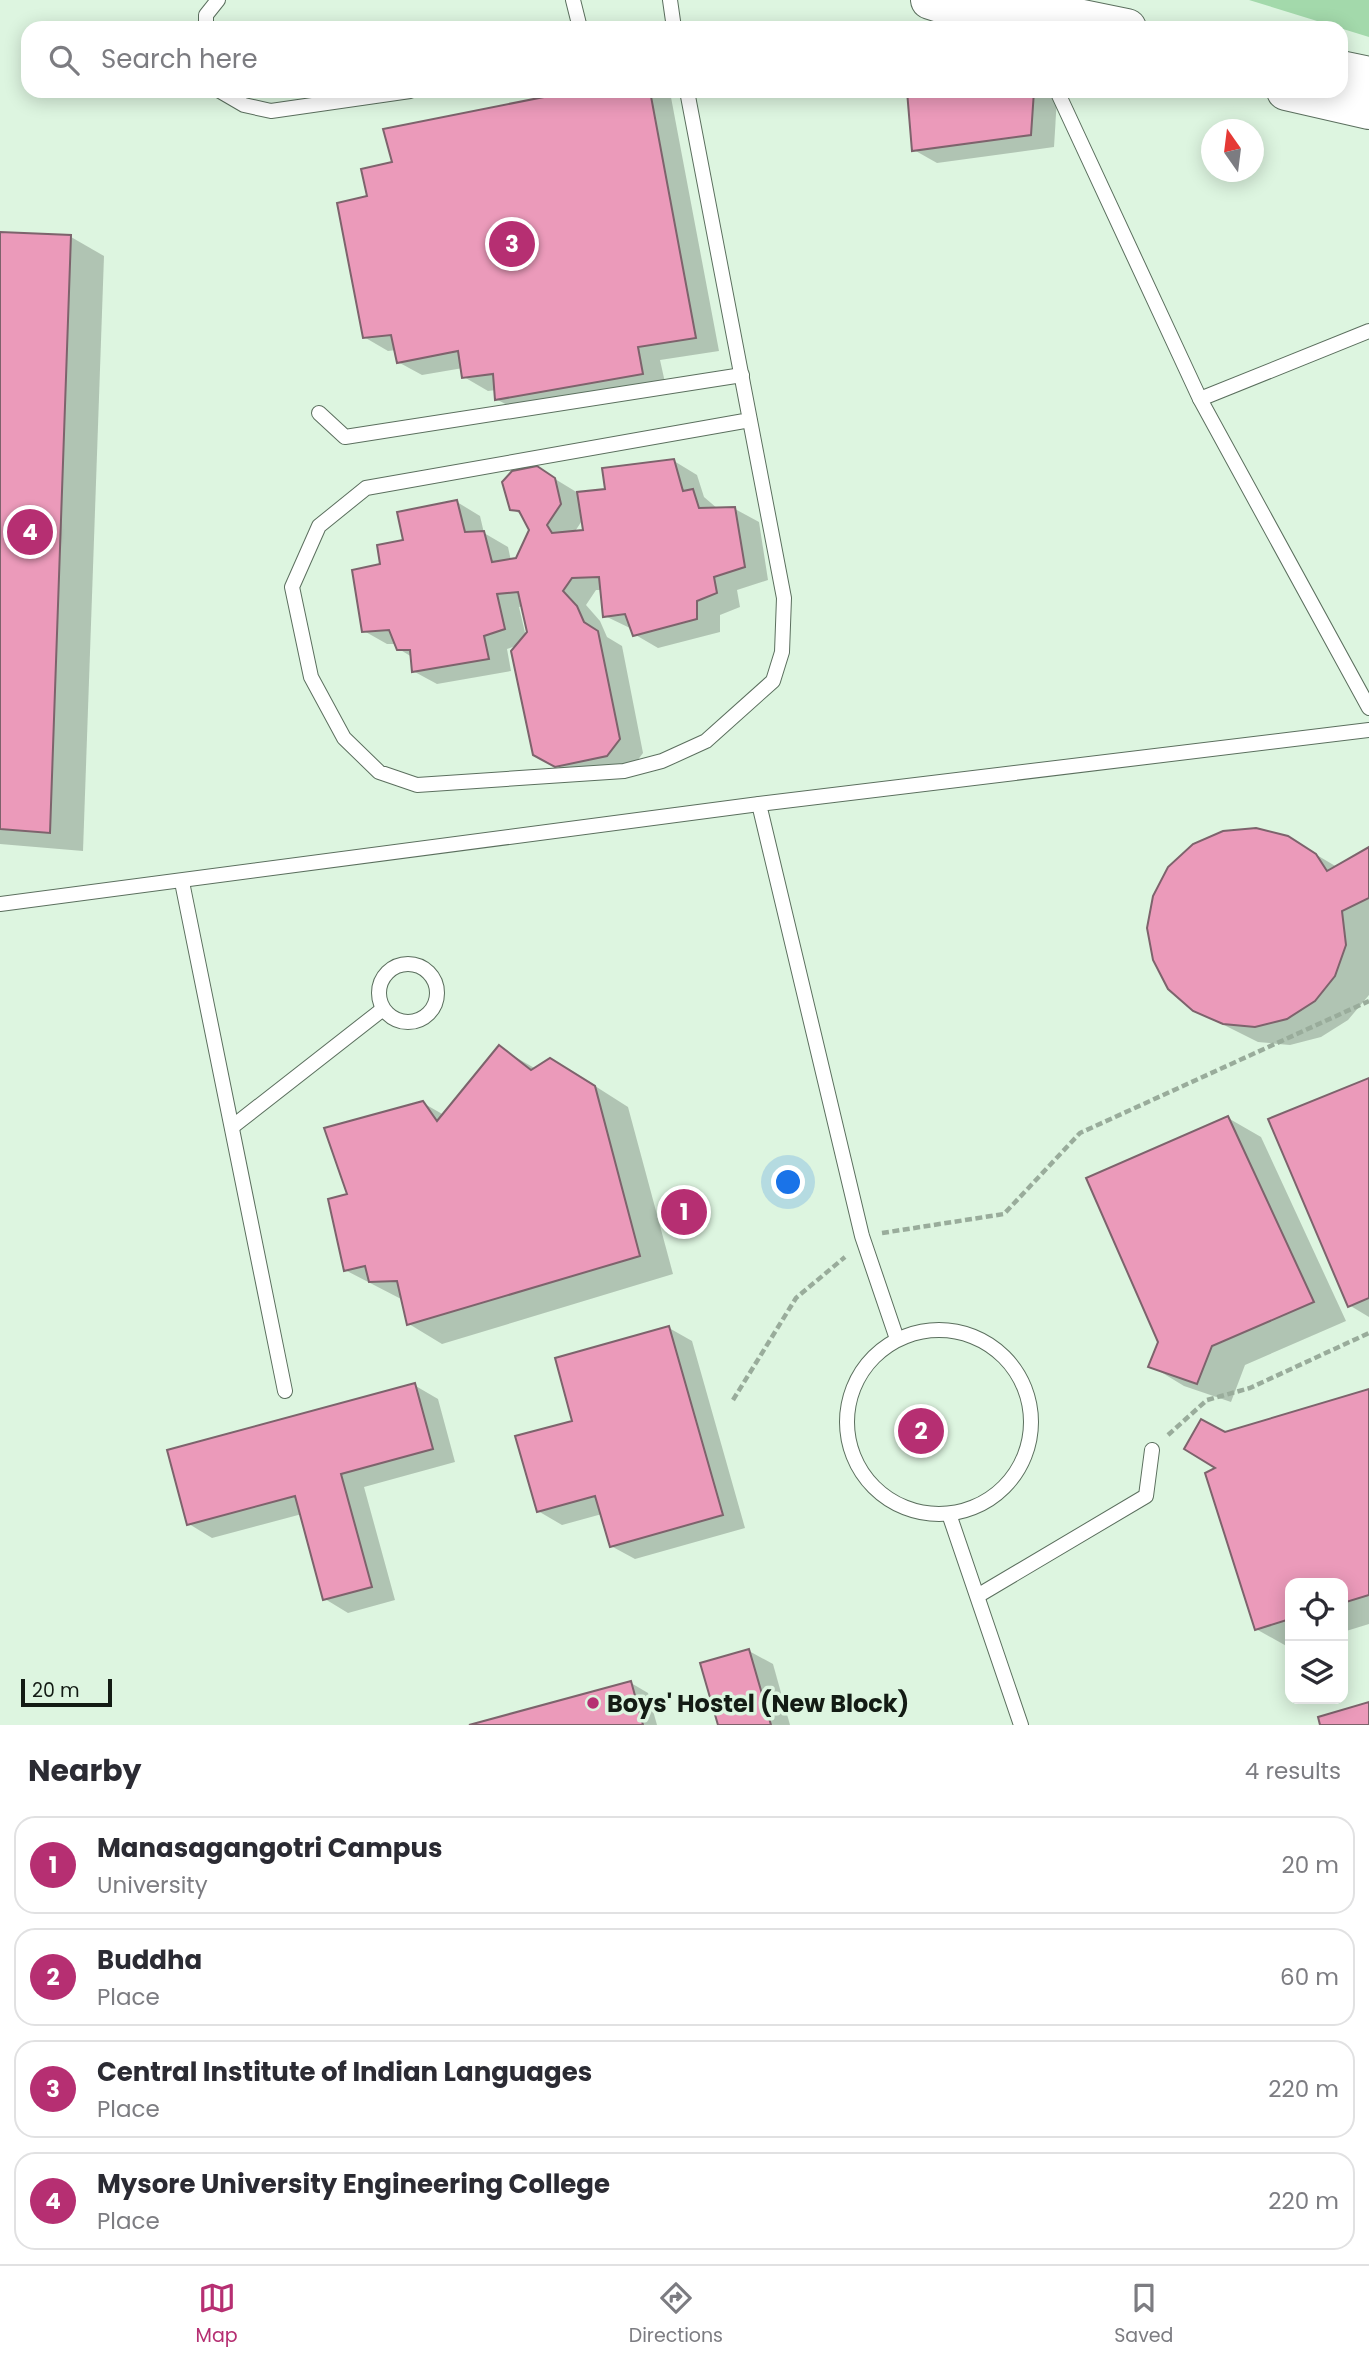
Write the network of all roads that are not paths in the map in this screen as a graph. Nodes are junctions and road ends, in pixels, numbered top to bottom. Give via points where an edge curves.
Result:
1 (218, 0) edge
2 (573, 0) edge
3 (668, 0) edge
4 (930, 0) edge
5 (1017, 16) edge
6 (206, 21) edge
7 (578, 21) edge
8 (672, 21) edge
9 (1063, 21) edge
10 (1348, 72) edge
11 (1369, 76) edge
12 (233, 98) edge
13 (361, 98) edge
14 (688, 98) edge
15 (1060, 98) edge
16 (1317, 98) edge
17 (1369, 110) edge
18 (1369, 331) edge
19 (742, 375) junction
20 (1200, 399) junction
21 (319, 413) dead end
22 (750, 420) junction
23 (1369, 708) edge
24 (1369, 730) edge
25 (759, 804) junction
26 (182, 882) junction
27 (0, 904) edge
28 (383, 1009) junction
29 (232, 1127) junction
30 (897, 1339) junction
31 (285, 1391) dead end
32 (1152, 1450) road end
33 (949, 1514) junction
34 (979, 1595) junction
35 (1021, 1725) edge

1 - 6 lane
2 - 7 lane
3 - 8 lane
4 - 5 main road
5 - 9 main road
10 - 11 main road
12 - 13 lane via 271,111
14 - 19 lane
15 - 20 lane
16 - 17 main road
18 - 20 lane
19 - 21 lane via 345,436
19 - 22 lane
20 - 23 lane
22 - 22 lane via 784,598 782,652 773,681 706,741 663,761 624,771 417,785 379,772 344,738 311,677 292,587 319,526 366,488
24 - 25 lane
25 - 26 lane
25 - 30 lane via 862,1236
26 - 27 lane
26 - 29 lane
28 - 28 lane via 378,990 393,967 420,966 434,979 437,999 426,1016 398,1021
28 - 29 lane
29 - 31 lane
30 - 33 lane via 876,1354 850,1397 846,1422 850,1448 869,1481 899,1505 923,1513
30 - 33 lane via 926,1330 955,1330 983,1340 1007,1357 1024,1382 1032,1410 1031,1439 1020,1467 1002,1490 986,1501
32 - 34 lane via 1146,1496
33 - 34 lane
34 - 35 lane

